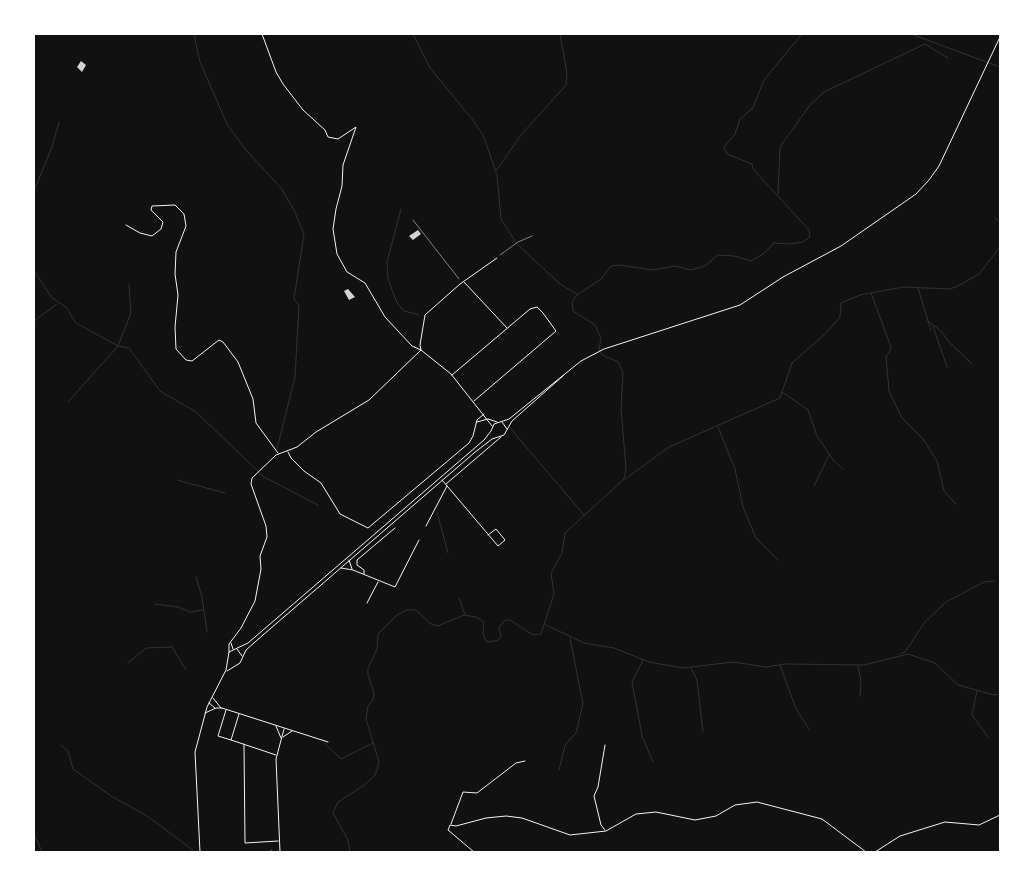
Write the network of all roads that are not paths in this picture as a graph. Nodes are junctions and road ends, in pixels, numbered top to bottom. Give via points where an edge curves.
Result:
1 (262, 34) edge
2 (1000, 36) edge
3 (126, 225) dead end
4 (497, 258) road end
5 (463, 282) junction
6 (507, 328) junction
7 (421, 350) junction
8 (570, 369) junction
9 (452, 375) junction
10 (474, 402) junction
11 (480, 409) junction
12 (484, 414) junction
13 (479, 417) junction
14 (488, 419) junction
15 (482, 420) junction
16 (476, 422) junction
17 (497, 422) junction
18 (501, 422) junction
19 (492, 426) junction
20 (507, 429) junction
21 (492, 431) junction
22 (496, 437) junction
23 (500, 437) junction
24 (288, 451) junction
25 (278, 454) junction
26 (442, 480) junction
27 (447, 485) junction
28 (426, 526) dead end
29 (395, 528) dead end
30 (488, 535) junction
31 (419, 540) dead end
32 (349, 560) junction
33 (340, 568) junction
34 (353, 570) junction
35 (364, 574) junction
36 (378, 581) junction
37 (367, 603) dead end
38 (230, 642) junction
39 (233, 649) junction
40 (236, 649) junction
41 (228, 652) junction
42 (242, 657) junction
43 (228, 660) junction
44 (235, 665) junction
45 (225, 674) junction
46 (212, 696) junction
47 (209, 703) junction
48 (216, 708) junction
49 (222, 708) junction
50 (226, 710) junction
51 (205, 714) junction
52 (239, 714) junction
53 (276, 726) junction
54 (284, 729) junction
55 (293, 731) junction
56 (281, 739) junction
57 (231, 740) junction
58 (328, 742) dead end
59 (244, 744) junction
60 (605, 745) dead end
61 (277, 755) junction
62 (525, 761) dead end
63 (1000, 815) edge
64 (450, 825) junction
65 (606, 831) junction
66 (278, 841) junction
67 (200, 852) edge
68 (280, 852) edge
69 (474, 852) edge
70 (866, 852) edge
71 (875, 852) edge

1 - 7 street via 279,78 328,137 336,140 354,127 356,129 343,164 342,186 334,219 334,242 347,272 365,283 380,312 411,345
2 - 8 street via 937,170 916,194 842,246 783,277 740,305 604,350
3 - 25 street via 152,236 162,229 163,222 151,210 152,206 175,205 184,214 186,226 176,252 176,348 186,360 192,361 219,340 223,342 238,362 253,399 256,423
4 - 5 street
5 - 6 street
5 - 7 street via 424,315
6 - 9 street
6 - 10 street via 530,309 538,307 556,332
7 - 9 street
7 - 24 street via 369,400
8 - 18 street
8 - 20 street
9 - 10 street
10 - 11 street
11 - 12 street
11 - 13 street
12 - 13 street
12 - 14 street
12 - 15 street
13 - 16 street
14 - 15 street
14 - 17 street
14 - 19 street
15 - 16 street
16 - 24 street via 474,436 469,443 368,528 339,513 320,482 291,459
17 - 18 street
17 - 19 street
18 - 20 street
19 - 21 street
20 - 23 street
21 - 22 street
21 - 40 street via 248,644
22 - 23 street
22 - 26 street
23 - 27 street
24 - 25 street
25 - 38 street via 250,482 267,536 260,555 256,601
26 - 27 street
26 - 32 street
27 - 28 street
27 - 30 street
29 - 35 street via 357,560
30 - 30 street via 498,546 505,540 496,529
31 - 36 street via 395,587
32 - 33 street
32 - 34 street
33 - 34 street
33 - 42 street
34 - 35 street
35 - 36 street
36 - 37 street
38 - 39 street
38 - 41 street
39 - 40 street
39 - 41 street
40 - 42 street
41 - 43 street
42 - 44 street
43 - 44 street
43 - 45 street
44 - 45 street
45 - 46 street
46 - 47 street
46 - 49 street
47 - 48 street
47 - 51 street
48 - 49 street
48 - 51 street
49 - 50 street
50 - 52 street
50 - 57 street via 218,736
51 - 67 street via 195,757
52 - 53 street
52 - 57 street
53 - 54 street
53 - 56 street
54 - 55 street
54 - 56 street
55 - 56 street
55 - 58 street
56 - 61 street
57 - 59 street
59 - 61 street
59 - 66 street via 245,843
60 - 65 street via 594,796 600,825
61 - 66 street
62 - 64 street via 516,763 477,793 463,792
63 - 71 street via 979,825 945,822 900,836
64 - 65 street via 506,816 522,818 570,835
64 - 69 street via 448,830
65 - 70 street via 636,814 656,812 695,820 716,816 735,805 757,802 822,819
66 - 68 street

